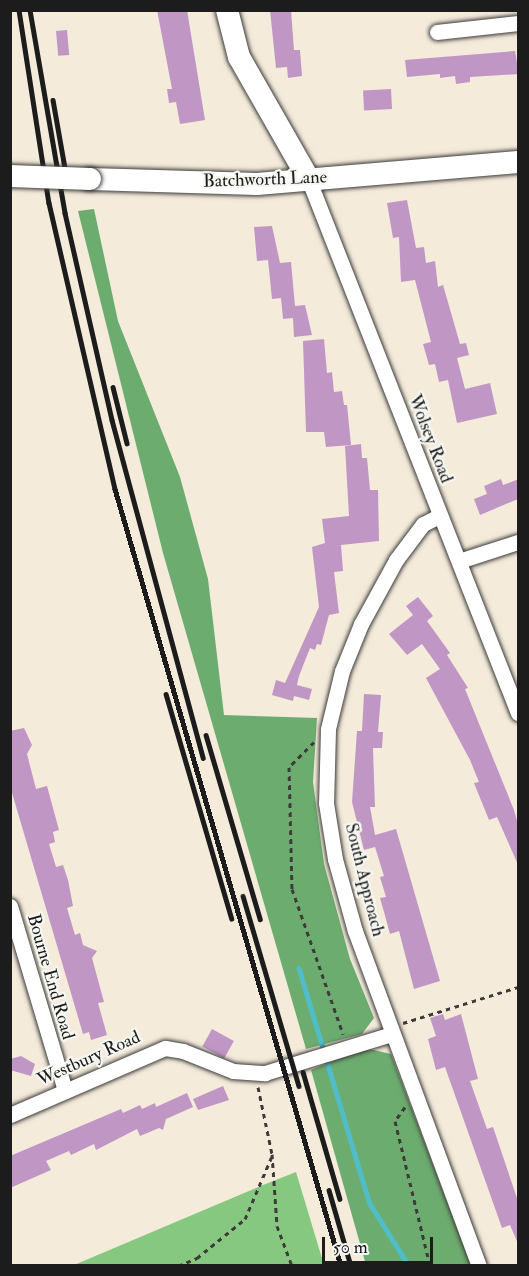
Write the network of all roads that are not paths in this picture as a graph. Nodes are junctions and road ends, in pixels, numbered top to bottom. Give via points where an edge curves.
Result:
1 (227, 10) edge
2 (519, 23) edge
3 (437, 33) dead end
4 (519, 162) edge
5 (10, 176) edge
6 (308, 178) junction
7 (439, 516) junction
8 (519, 542) edge
9 (459, 561) junction
10 (519, 713) edge
11 (10, 906) edge
12 (392, 1034) junction
13 (65, 1091) junction
14 (10, 1115) edge
15 (479, 1266) edge

1 - 6 street via 239,57
2 - 3 street
4 - 6 street, Batchworth Lane
5 - 6 street, Batchworth Lane, bridge via 256,184
6 - 7 street, Wolsey Road
7 - 9 street, Wolsey Road
7 - 12 street, South Approach via 423,524 373,599 342,671 328,729 326,803 335,859 355,931
8 - 9 street
9 - 10 street, Wolsey Road
11 - 13 street, Bourne End Road
12 - 13 street, Westbury Road via 255,1074 232,1071 183,1051 165,1048
12 - 15 street, South Approach
13 - 14 street, Westbury Road

